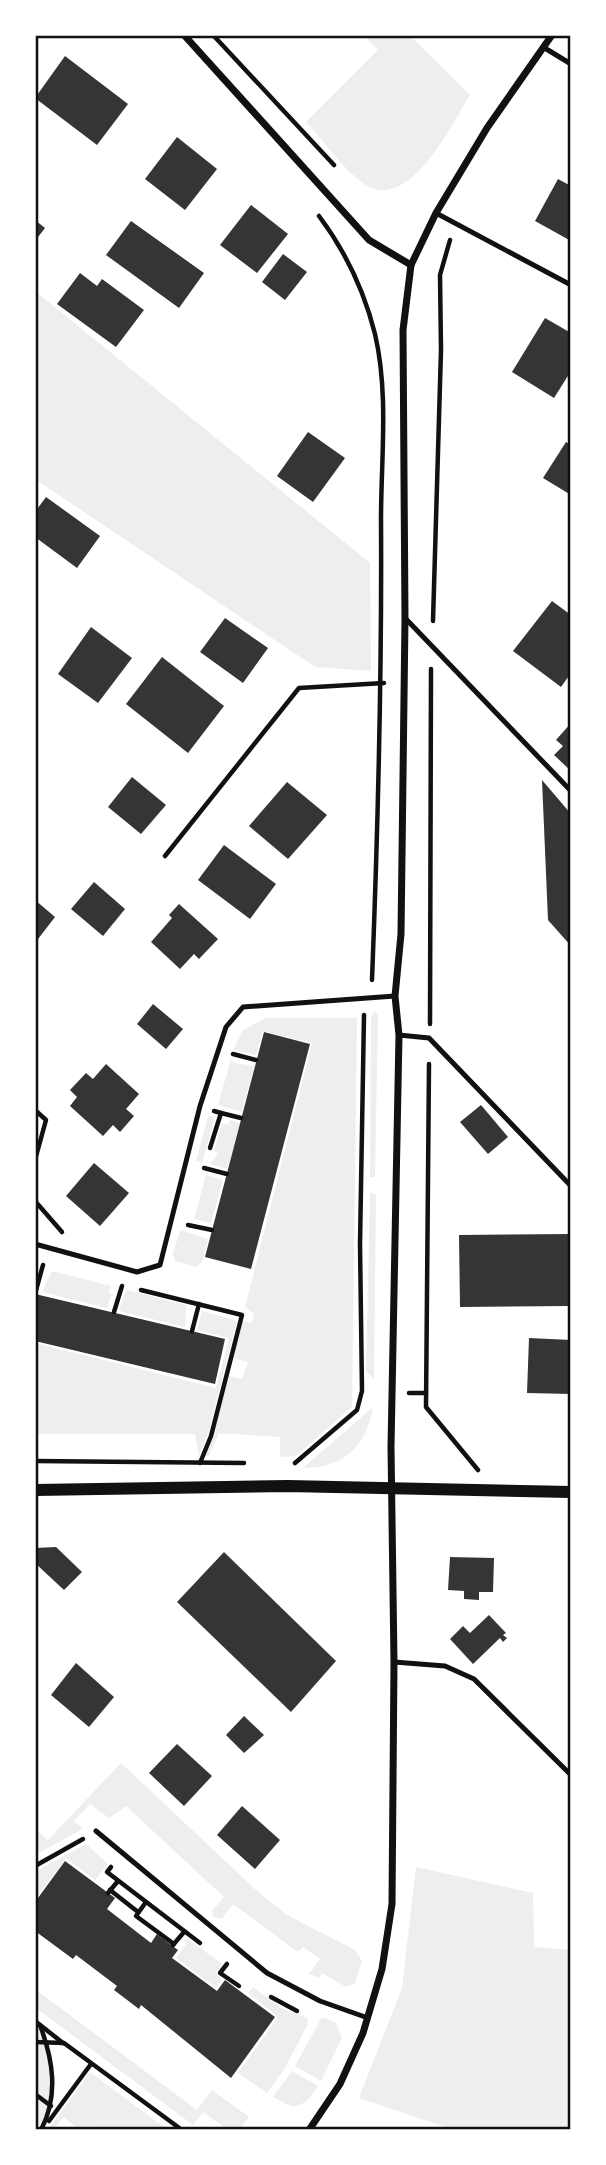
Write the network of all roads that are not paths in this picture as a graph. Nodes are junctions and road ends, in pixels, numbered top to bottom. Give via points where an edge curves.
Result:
1 (184, 35) edge
2 (552, 35) edge
3 (543, 47) junction
4 (571, 64) edge
5 (436, 213) junction
6 (411, 264) junction
7 (571, 285) edge
8 (405, 619) junction
9 (571, 791) edge
10 (395, 996) junction
11 (399, 1034) junction
12 (571, 1186) edge
13 (35, 1244) edge
14 (35, 1490) edge
15 (393, 1490) junction
16 (571, 1492) edge
17 (394, 1662) junction
18 (571, 1775) edge
19 (96, 1831) road end
20 (368, 2018) junction
21 (309, 2130) edge

1 - 6 street via 369,240
2 - 3 street
3 - 4 lane
3 - 5 street
5 - 6 street
5 - 7 lane
6 - 8 street via 403,330
8 - 9 lane
8 - 10 street via 401,934
10 - 11 street
10 - 13 lane via 243,1007 226,1027 200,1106 160,1265 137,1272
11 - 12 lane via 429,1038
11 - 15 street
14 - 15 street via 288,1486
15 - 16 street
15 - 17 street
17 - 18 lane via 445,1666 474,1679
17 - 20 street via 392,1904 382,1969
19 - 20 lane via 267,1973 320,2001
20 - 21 street via 340,2084

